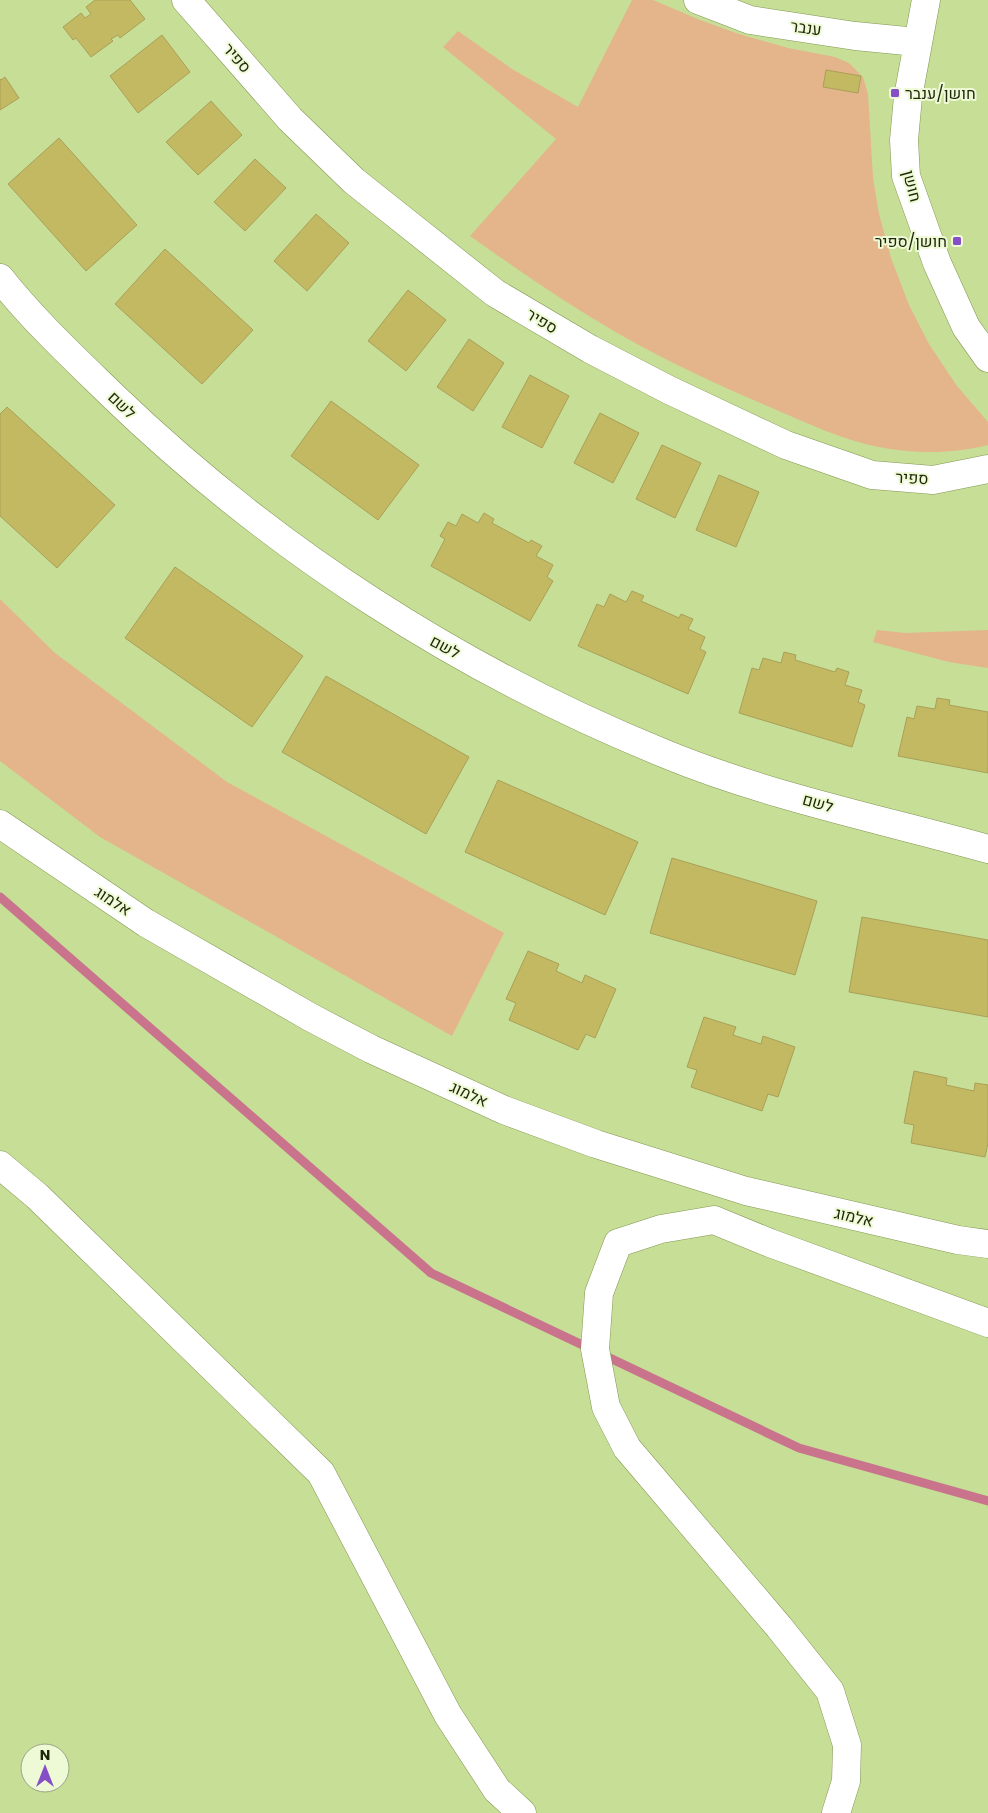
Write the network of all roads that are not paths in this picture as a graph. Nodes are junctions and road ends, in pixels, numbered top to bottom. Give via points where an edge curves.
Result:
1 (186, 0) edge
2 (698, 0) edge
3 (926, 0) edge
4 (917, 42) junction
5 (0, 278) edge
6 (988, 358) edge
7 (988, 469) edge
8 (0, 824) edge
9 (988, 849) edge
10 (0, 1165) edge
11 (988, 1244) edge
12 (988, 1323) edge
13 (522, 1813) edge
14 (836, 1813) edge

1 - 7 street, ספיר via 290,119 354,181 495,293 590,350 786,445 872,475 933,480
2 - 4 street, ענבר via 750,20
3 - 4 street, חושן
4 - 6 street, חושן via 904,140 906,176 937,263 966,327
5 - 9 street, לשם via 25,309 154,436 304,557 418,632 550,702 664,754 767,789
8 - 11 street, אלמוג via 146,924 371,1049 504,1110 596,1144 746,1191 921,1232
10 - 13 street via 37,1196 321,1473 448,1715 497,1790
12 - 14 street via 714,1220 661,1229 618,1243 599,1293 595,1349 606,1407 627,1448 830,1691 847,1745 846,1781

